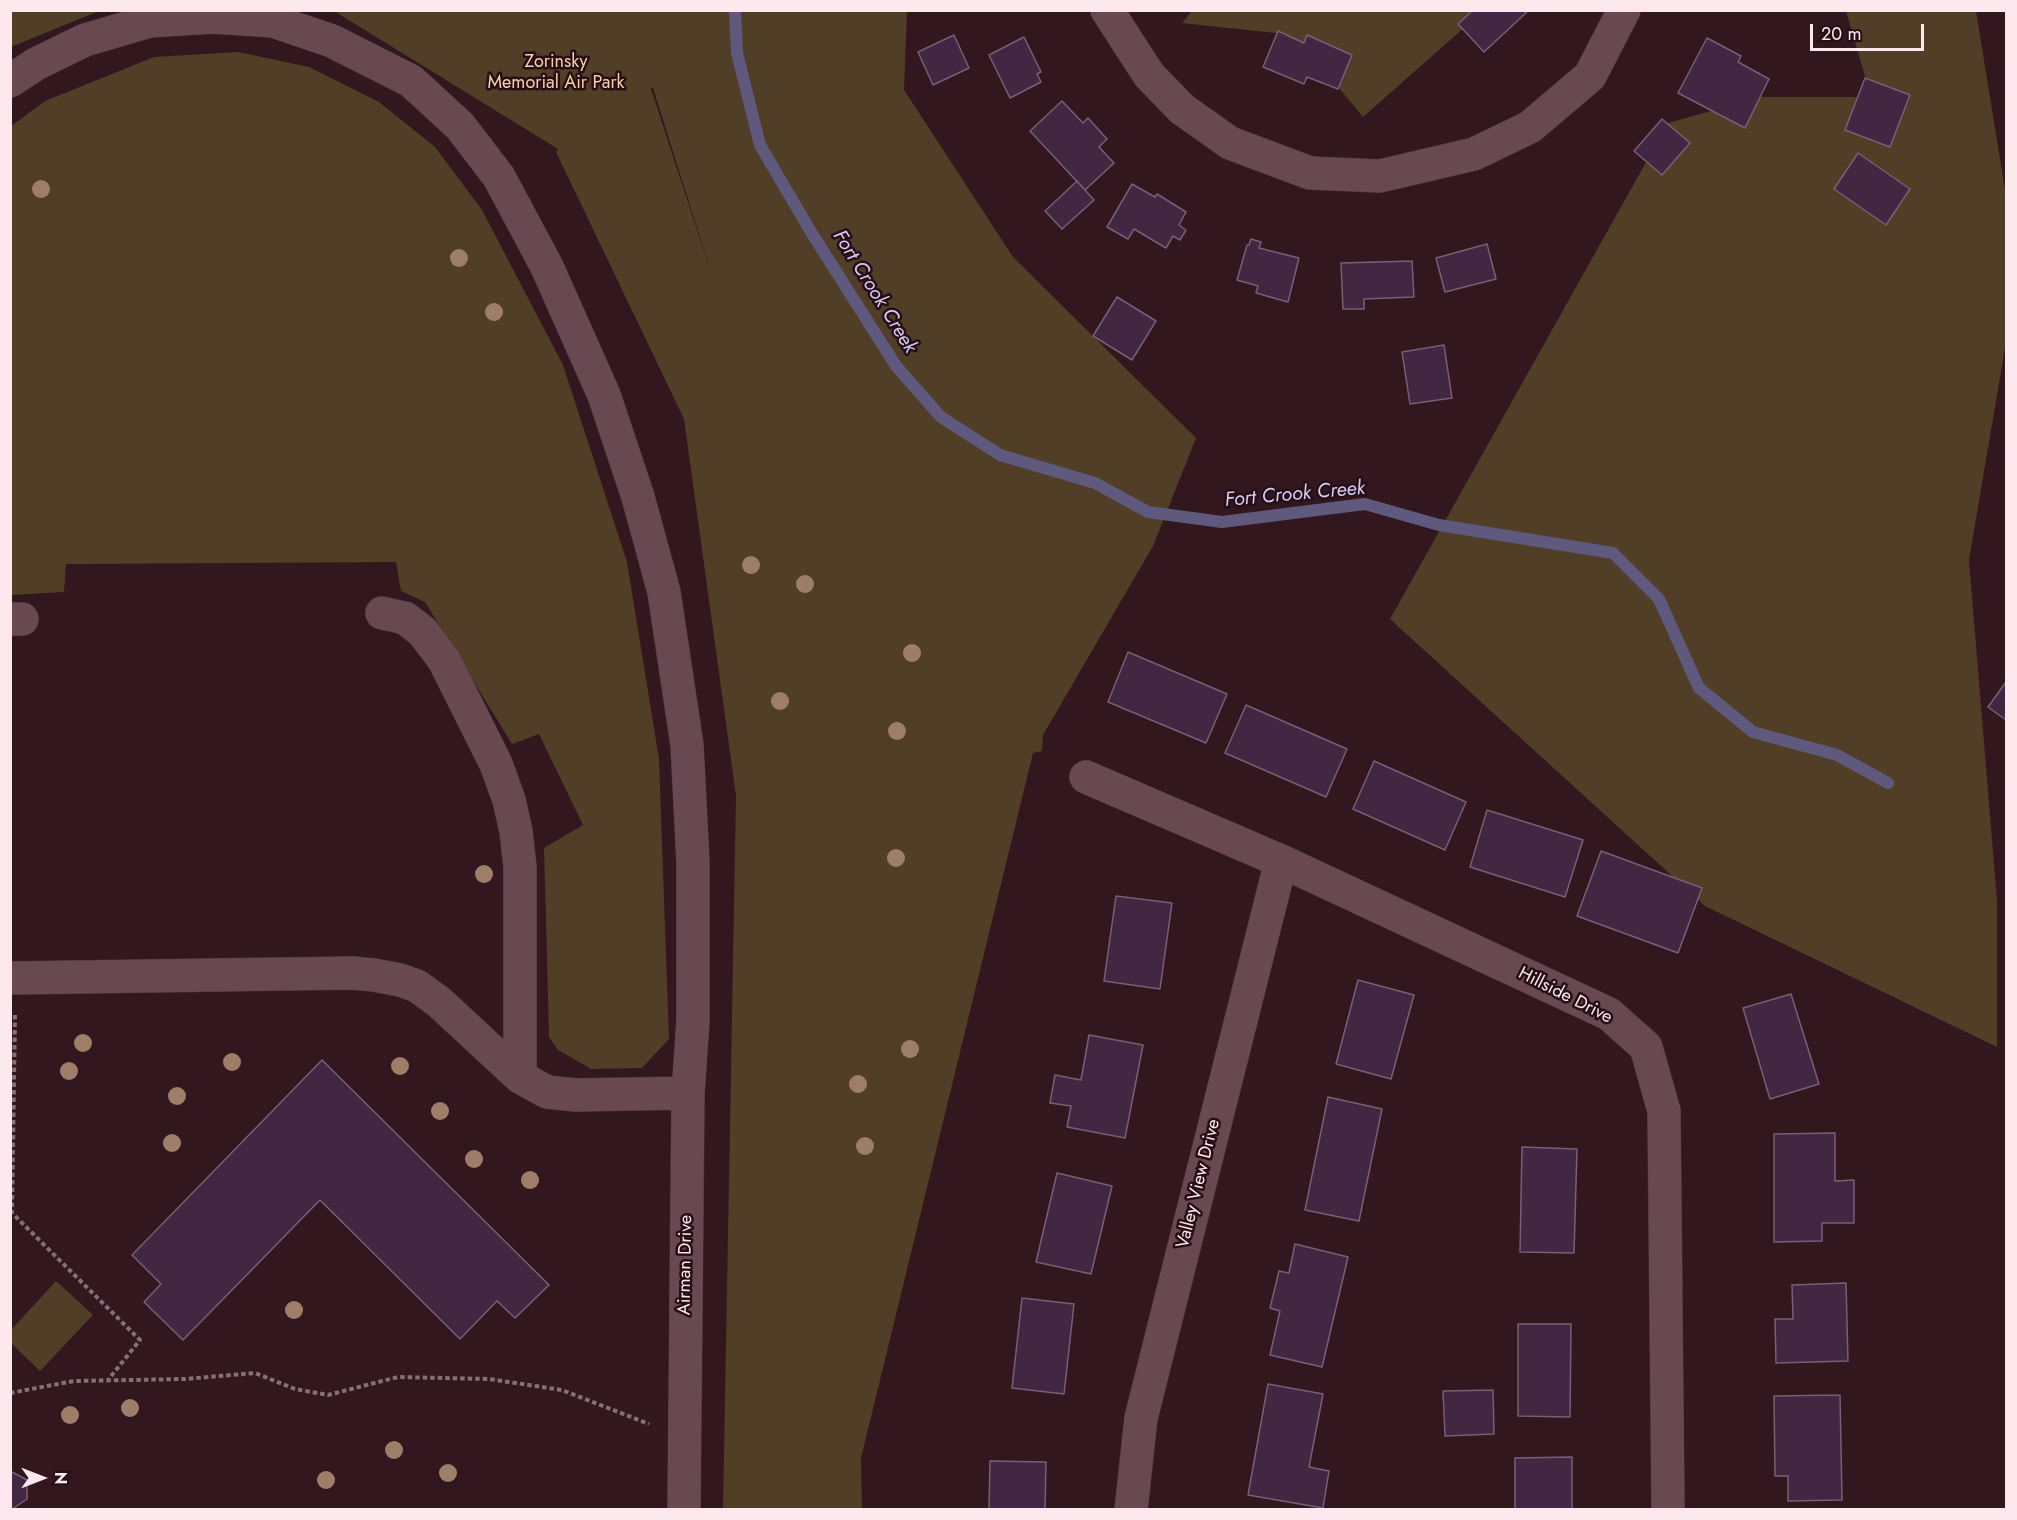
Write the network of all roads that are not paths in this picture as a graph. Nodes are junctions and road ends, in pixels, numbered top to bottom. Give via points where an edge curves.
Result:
1 (1107, 10) edge
2 (1624, 10) edge
3 (10, 81) edge
4 (382, 613) dead end
5 (1086, 777) dead end
6 (1281, 861) junction
7 (13, 978) edge
8 (520, 1077) junction
9 (688, 1094) junction
10 (684, 1509) edge
11 (1131, 1509) edge
12 (1668, 1509) edge

1 - 2 street via 1149,75 1182,110 1230,143 1310,172 1380,176 1474,154 1530,127 1590,76
3 - 9 street, Airman Drive via 85,40 150,21 213,17 273,21 332,41 411,81 460,126 499,177 547,267 604,395 664,592 687,745 693,862 693,1021
4 - 8 street via 405,618 423,632 444,660 510,800 520,867
5 - 6 street, Hillside Drive
6 - 11 street, Valley View Drive via 1141,1418
6 - 12 street, Hillside Drive via 1609,1014 1646,1047 1664,1111
7 - 8 street via 352,973 382,976 417,986 439,1002
8 - 9 street via 547,1092 576,1095
9 - 10 street, Airman Drive

